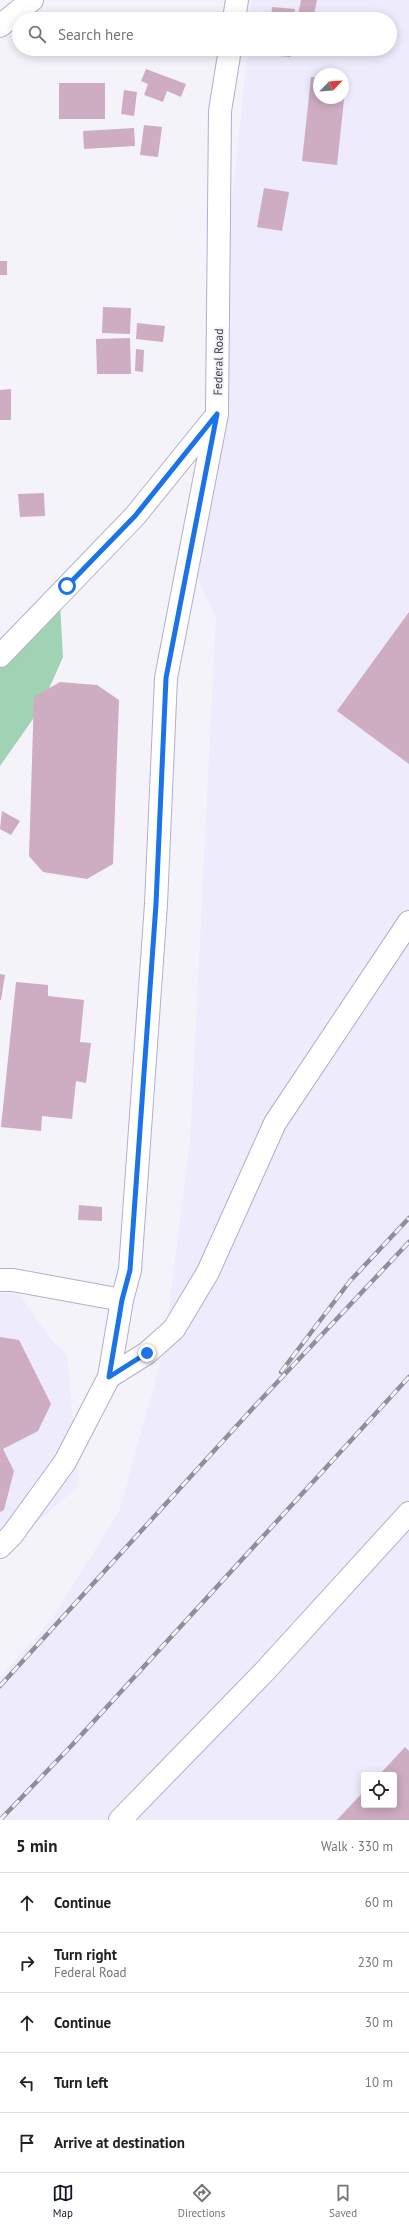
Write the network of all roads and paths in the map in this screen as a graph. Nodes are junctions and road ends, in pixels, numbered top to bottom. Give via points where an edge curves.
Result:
1 (32, 0) edge
2 (237, 0) edge
3 (17, 12) edge
4 (235, 12) edge
5 (12, 16) edge
6 (0, 26) edge
7 (229, 56) edge
8 (217, 414) junction
9 (0, 656) edge
10 (409, 922) edge
11 (0, 1280) edge
12 (122, 1300) junction
13 (109, 1377) junction
14 (409, 1513) edge
15 (0, 1547) edge
16 (120, 1820) edge

1 - 3 street
2 - 4 street
5 - 6 street
7 - 8 street, Federal Road via 220,111
8 - 9 street via 135,516
8 - 12 street, Federal Road via 166,678 156,904 130,1270
10 - 13 street via 275,1123 208,1272 174,1329 147,1353
11 - 12 street
12 - 13 street, Federal Road
13 - 15 street via 65,1462 12,1535
14 - 16 street via 270,1665

